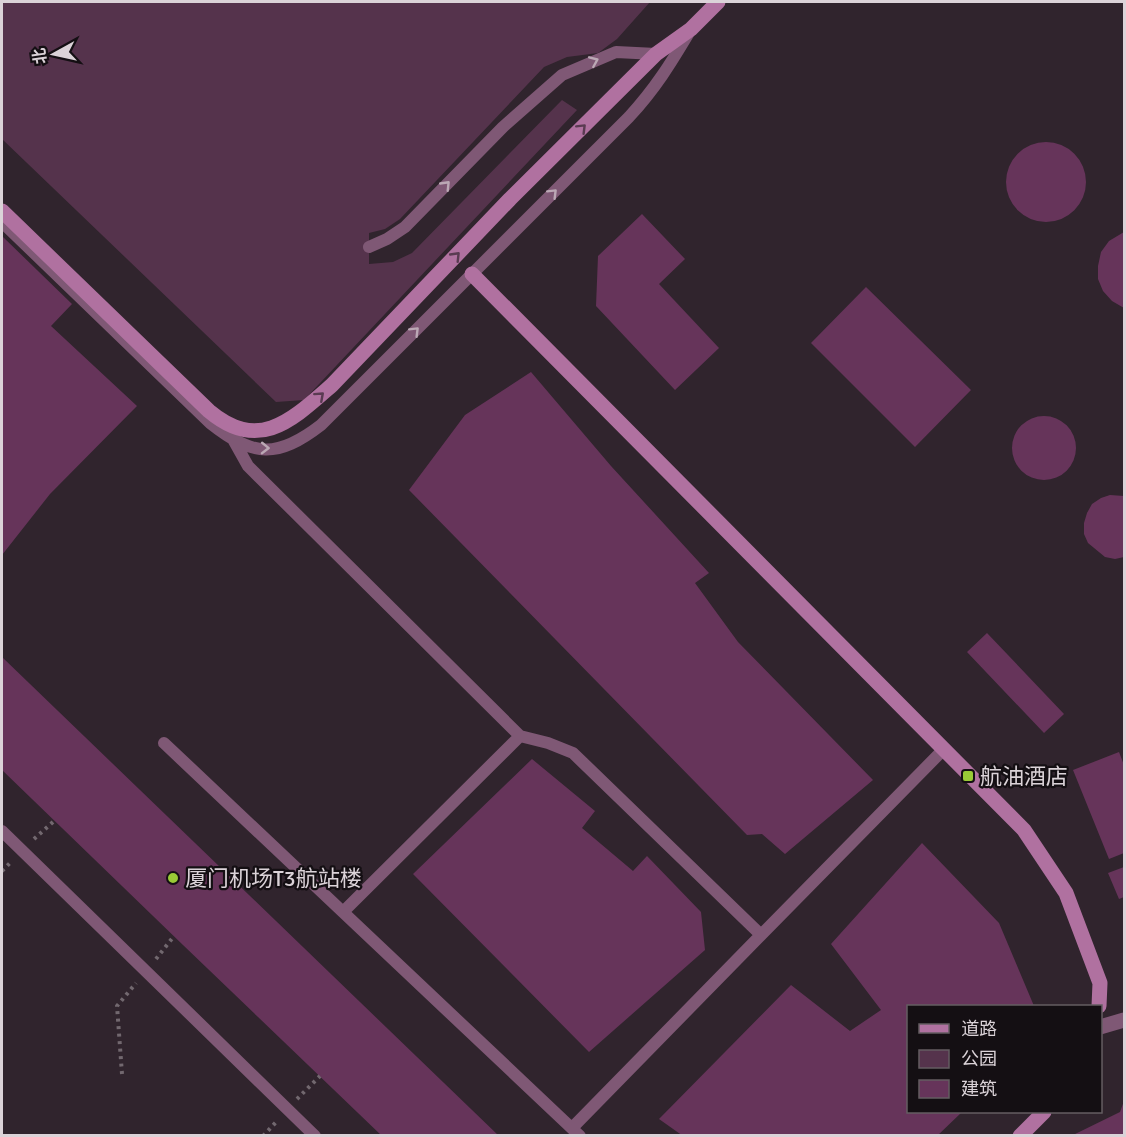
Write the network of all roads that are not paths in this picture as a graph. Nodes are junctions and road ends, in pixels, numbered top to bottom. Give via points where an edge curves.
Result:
1 (718, 2) edge
2 (691, 28) junction
3 (656, 54) junction
4 (2, 211) edge
5 (2, 222) edge
6 (369, 247) dead end
7 (472, 274) junction
8 (234, 440) junction
9 (520, 736) junction
10 (164, 743) dead end
11 (942, 750) junction
12 (2, 831) edge
13 (344, 911) junction
14 (761, 935) junction
15 (1099, 1005) edge
16 (1125, 1020) edge
17 (1102, 1027) edge
18 (1043, 1113) edge
19 (576, 1132) edge
20 (315, 1136) edge
21 (1020, 1136) edge

1 - 2 main road
2 - 3 main road
7 -> 2 lane via 651,93
4 -> 3 main road via 209,411 234,428 264,430 301,413 332,385
6 -> 3 lane via 405,227 503,127 562,75 616,52
5 - 8 lane via 210,423
8 -> 7 lane via 246,447 277,448 290,446 308,435
7 - 11 main road
8 - 9 lane via 248,466
9 - 13 lane
9 - 14 lane via 573,753
10 - 13 lane
11 - 14 lane
11 - 15 main road via 1023,830 1066,893 1100,982
12 - 20 lane
13 - 19 lane
14 - 19 lane
16 - 17 street
18 - 21 main road

